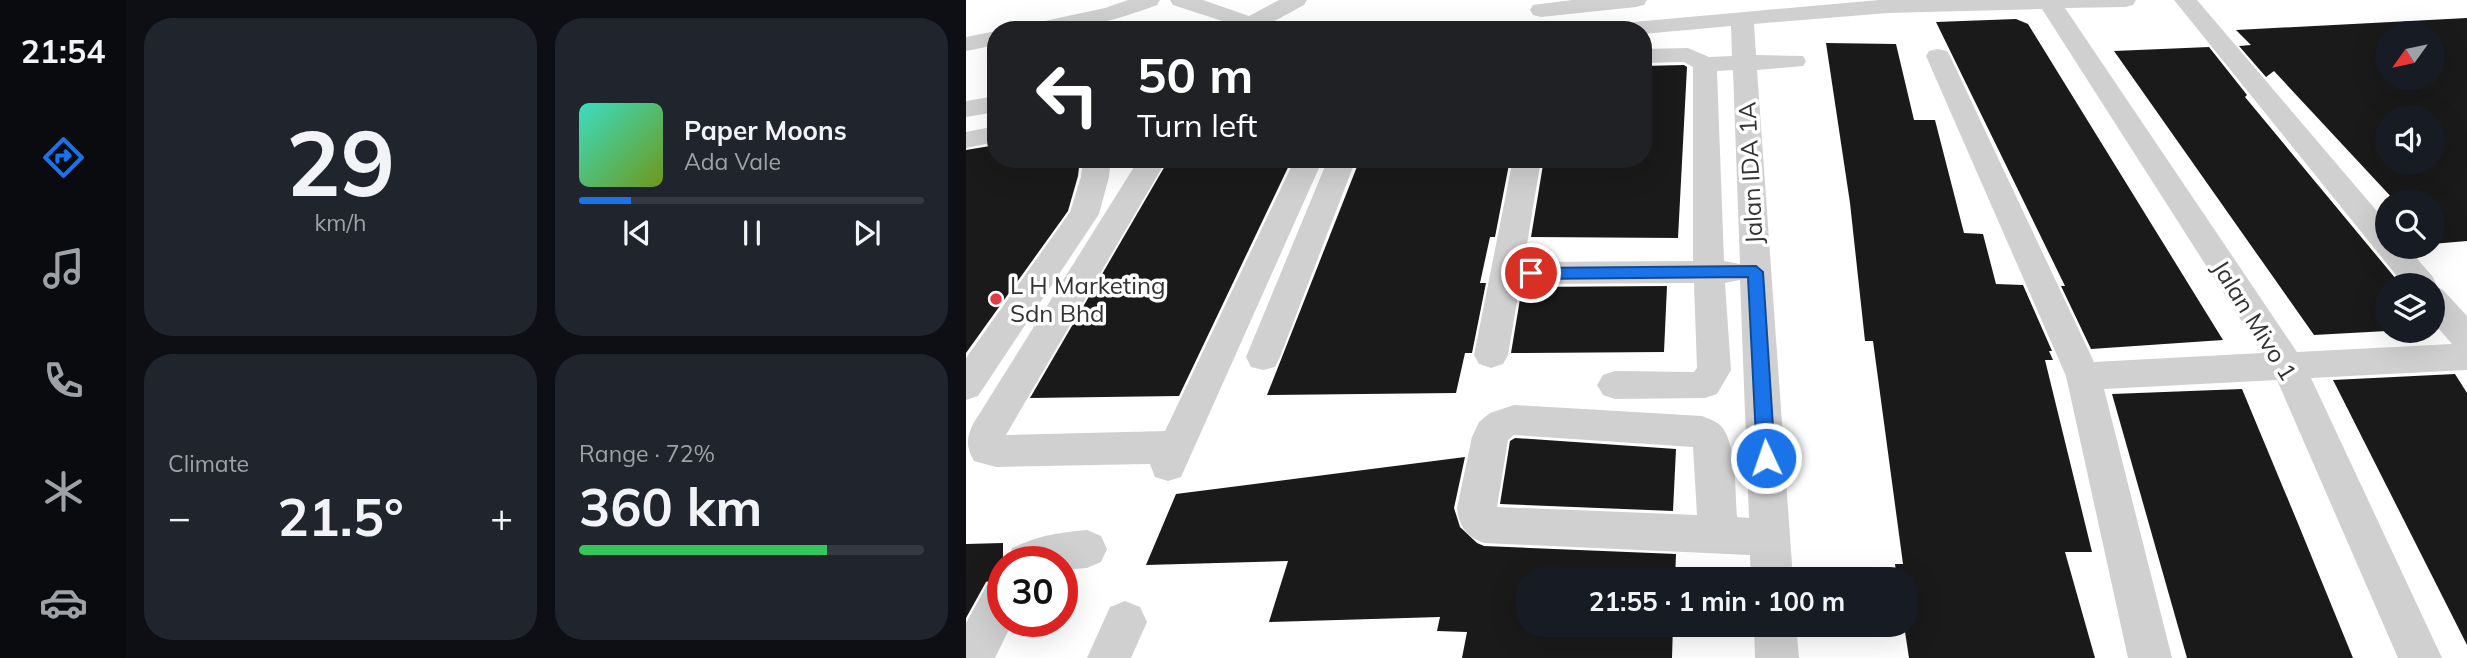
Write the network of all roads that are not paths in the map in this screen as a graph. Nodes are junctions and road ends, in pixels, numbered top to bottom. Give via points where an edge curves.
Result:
1 (1149, 0) edge
2 (1181, 0) edge
3 (1296, 0) edge
4 (1636, 0) edge
5 (2126, 0) edge
6 (2185, 0) edge
7 (2049, 2) edge
8 (1542, 13) edge
9 (1742, 18) junction
10 (1077, 21) edge
11 (1237, 21) edge
12 (1250, 21) edge
13 (1652, 26) edge
14 (987, 39) edge
15 (966, 44) edge
16 (1652, 56) edge
17 (1938, 57) dead end
18 (1794, 61) dead end
19 (1744, 63) junction
20 (1706, 64) junction
21 (987, 106) edge
22 (966, 109) edge
23 (987, 136) edge
24 (966, 140) edge
25 (1749, 153) junction
26 (1708, 156) junction
27 (1096, 168) edge
28 (1148, 168) edge
29 (1305, 168) edge
30 (1338, 168) edge
31 (1525, 168) edge
32 (2375, 229) edge
33 (2400, 259) edge
34 (1709, 271) junction
35 (1756, 272) junction
36 (1506, 273) junction
37 (2412, 273) edge
38 (2445, 313) edge
39 (2467, 339) edge
40 (1491, 355) dead end
41 (1263, 357) dead end
42 (2467, 357) edge
43 (2288, 366) junction
44 (2083, 376) junction
45 (1615, 385) dead end
46 (966, 386) edge
47 (1718, 535) junction
48 (1770, 537) junction
49 (1087, 549) dead end
50 (1078, 550) edge
51 (1771, 567) edge
52 (987, 628) edge
53 (1775, 637) edge
54 (971, 658) edge
55 (1776, 658) edge
56 (2150, 658) edge
57 (2420, 658) edge

1 - 10 street
2 - 11 street
3 - 12 street
4 - 8 street
5 - 7 street
6 - 32 street
7 - 9 street via 1888,6
7 - 43 street, Jalan Mivo 1
9 - 13 street
9 - 19 street, Jalan IDA 1A
14 - 15 street
16 - 20 street via 1688,55
17 - 44 street
18 - 19 street
19 - 20 street
19 - 25 street, Jalan IDA 1A
20 - 26 street
21 - 22 street
23 - 24 street
25 - 26 street
25 - 35 street, Jalan IDA 1A
26 - 34 street
27 - 46 street via 1084,214
28 - 29 street via 986,435 983,444 987,450 1172,456
30 - 41 street
31 - 36 street
33 - 37 street
34 - 35 street
34 - 36 street
34 - 45 street via 1711,378 1695,386
35 - 48 street, Jalan IDA 1A
36 - 40 street
38 - 39 street
42 - 43 street
43 - 44 street
43 - 57 street, Jalan Mivo 1
44 - 56 street
47 - 47 street via 1485,525 1477,508 1494,428 1514,420 1702,432 1712,446
47 - 48 street
48 - 51 street, Jalan IDA 1A
49 - 50 street
52 - 54 street
53 - 55 street

